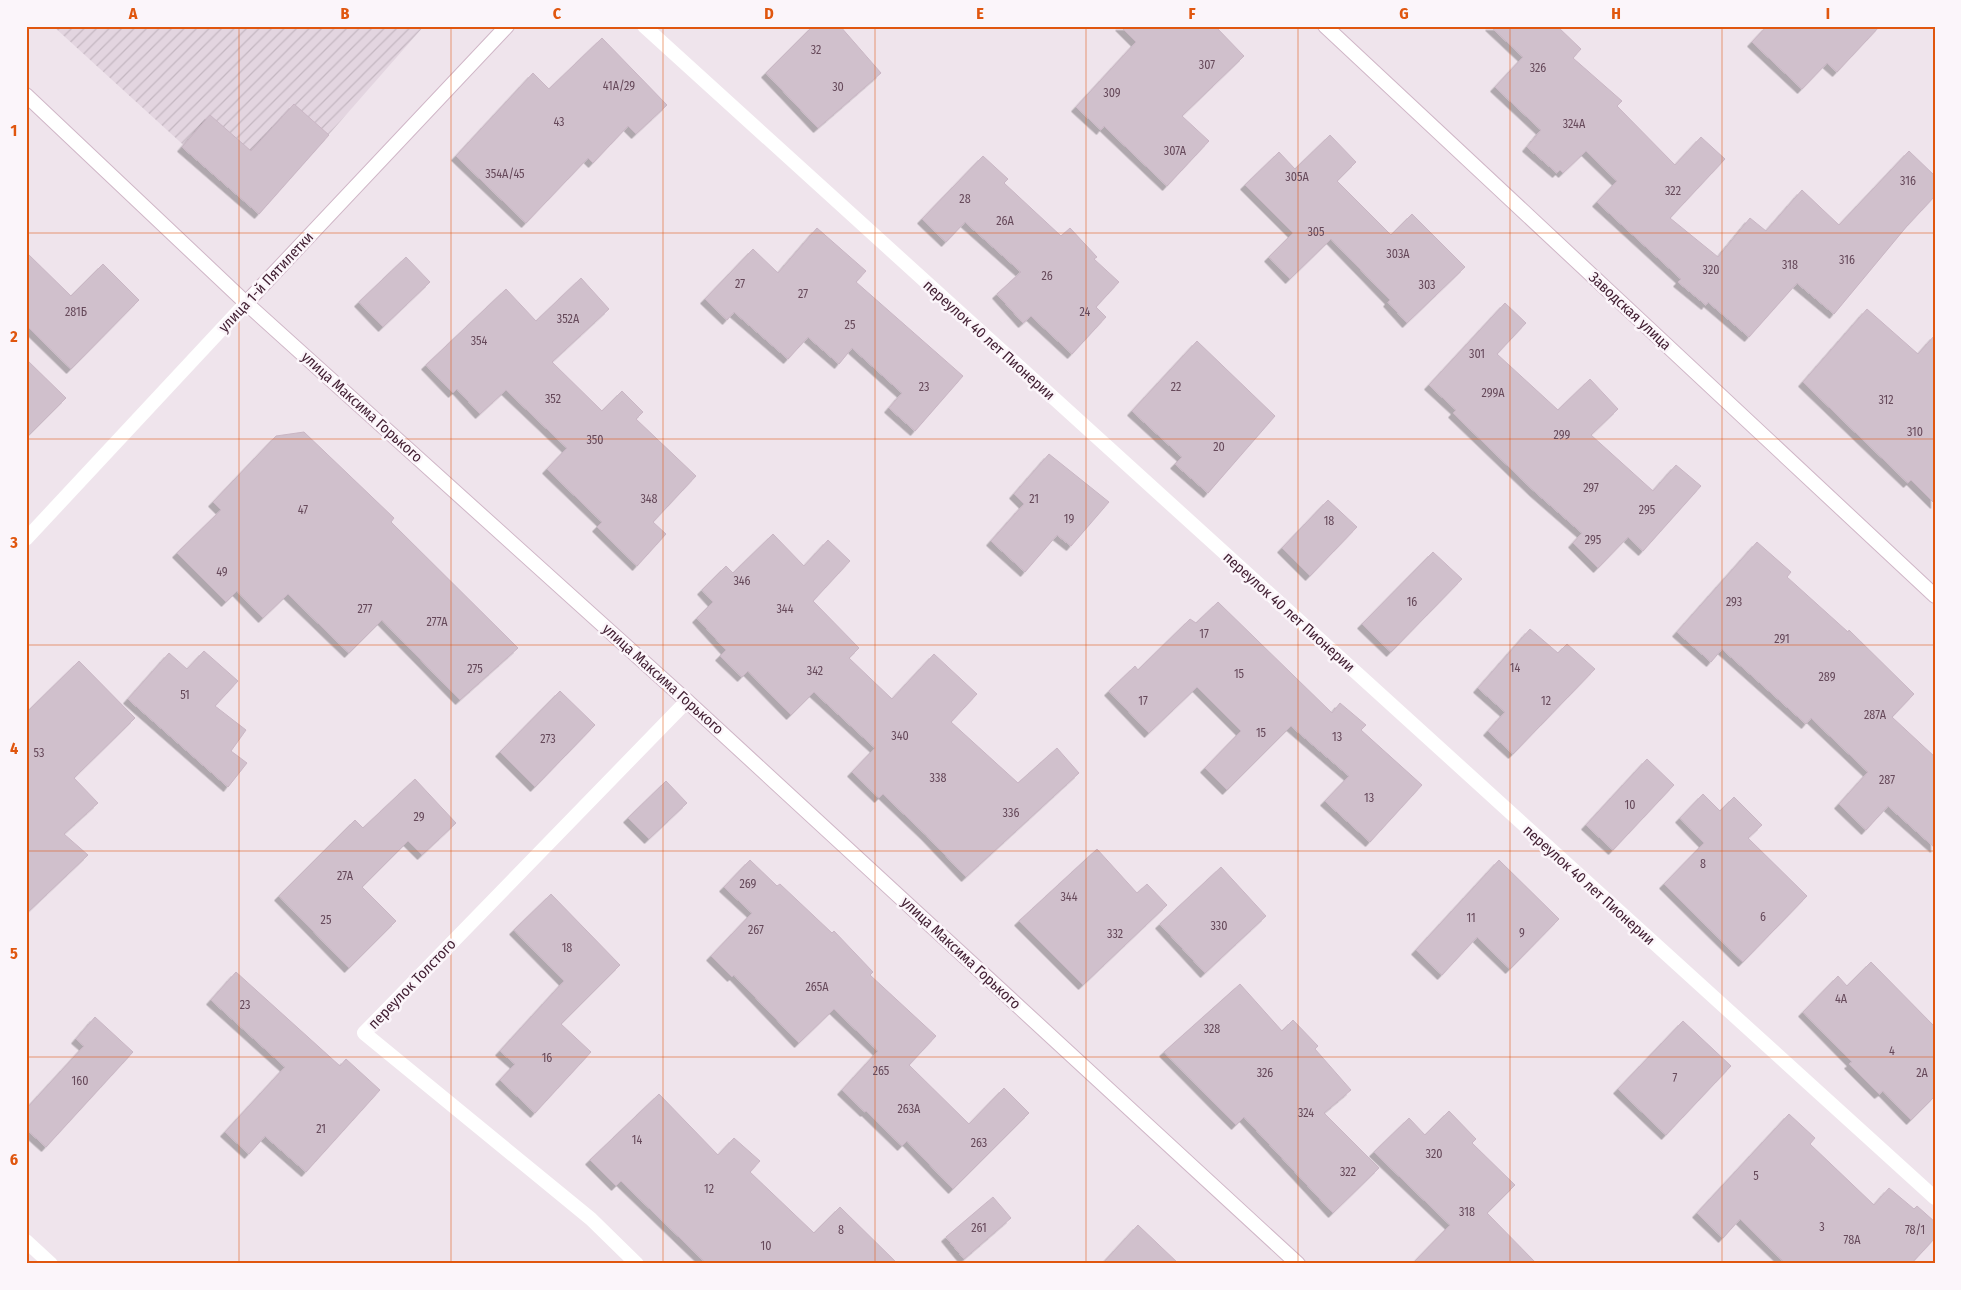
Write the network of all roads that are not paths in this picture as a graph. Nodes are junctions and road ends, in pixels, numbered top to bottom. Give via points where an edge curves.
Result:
1 (506, 26) edge
2 (644, 26) edge
3 (1325, 26) edge
4 (26, 95) edge
5 (246, 303) junction
6 (26, 539) edge
7 (1935, 596) edge
8 (687, 701) junction
9 (1935, 1198) edge
10 (26, 1241) edge
11 (51, 1264) edge
12 (637, 1264) edge
13 (1298, 1264) edge

1 - 5 main road, улица 1-й Пятилетки
2 - 9 main road, переулок 40 лет Пионерии
3 - 7 main road, Заводская улица
4 - 5 main road, улица Максима Горького
5 - 6 main road, улица 1-й Пятилетки
5 - 8 main road, улица Максима Горького
8 - 12 main road, переулок Толстого via 364,1033 591,1219
8 - 13 main road, улица Максима Горького
10 - 11 main road

